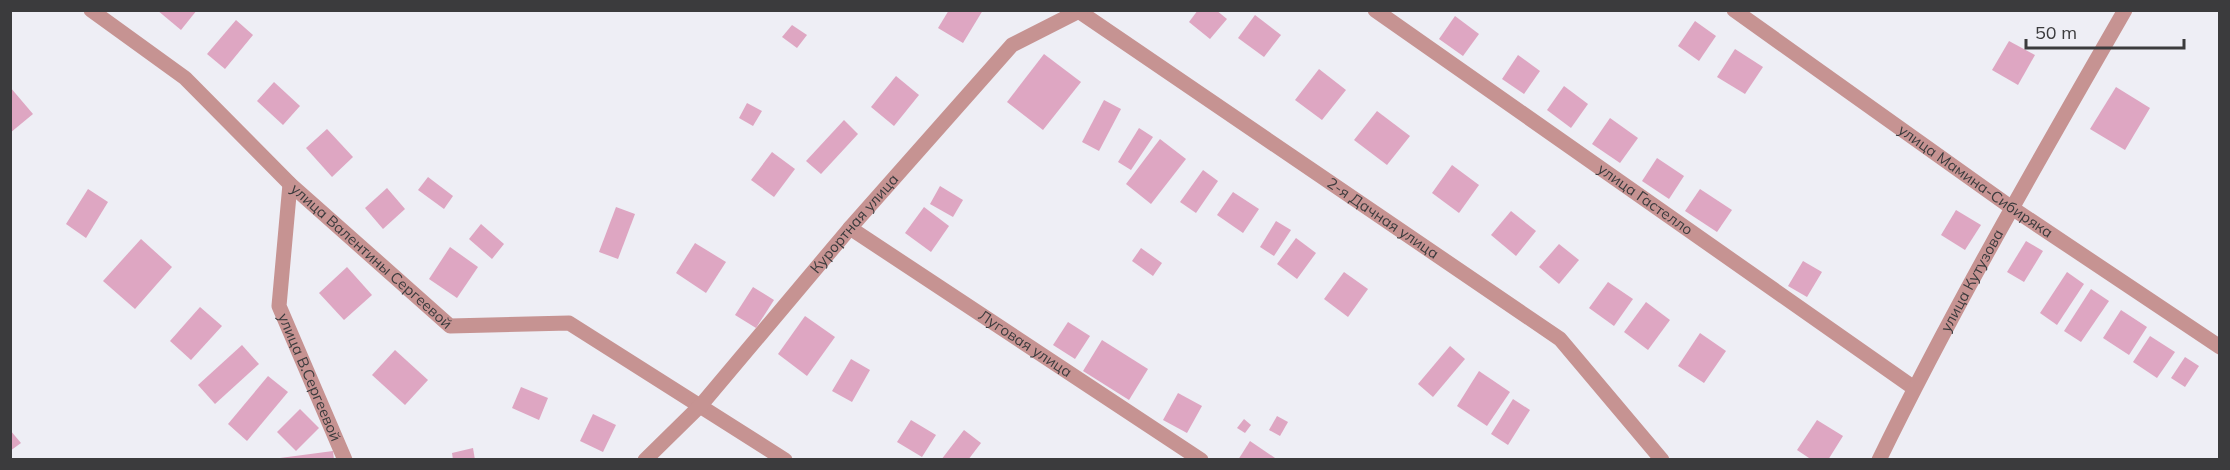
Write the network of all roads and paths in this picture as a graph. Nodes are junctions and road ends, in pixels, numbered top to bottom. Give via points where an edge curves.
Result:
1 (90, 10) edge
2 (1375, 10) edge
3 (1734, 10) edge
4 (2126, 10) edge
5 (1079, 11) edge
6 (290, 184) junction
7 (2012, 208) junction
8 (850, 228) junction
9 (2220, 347) edge
10 (1914, 388) junction
11 (701, 405) junction
12 (345, 459) edge
13 (645, 459) edge
14 (785, 459) edge
15 (1201, 459) edge
16 (1662, 459) edge
17 (1879, 459) edge

1 - 6 street, улица Валентины Сергеевой via 185,78
2 - 10 street, улица Гастелло
3 - 7 street, улица Мамина-Сибиряка
4 - 7 street, улица Кутузова
5 - 8 street, Курортная улица via 1012,45
5 - 16 street, 2-я Дачная улица via 1560,339
6 - 11 street, улица Валентины Сергеевой via 450,327 569,324
6 - 12 street, улица В.Сергеевой via 279,306
7 - 9 street, улица Мамина-Сибиряка
7 - 10 street, улица Кутузова
8 - 11 street, Курортная улица
8 - 15 street, Луговая улица
10 - 17 street, улица Кутузова
11 - 13 street, Курортная улица
11 - 14 street, улица Валентины Сергеевой

